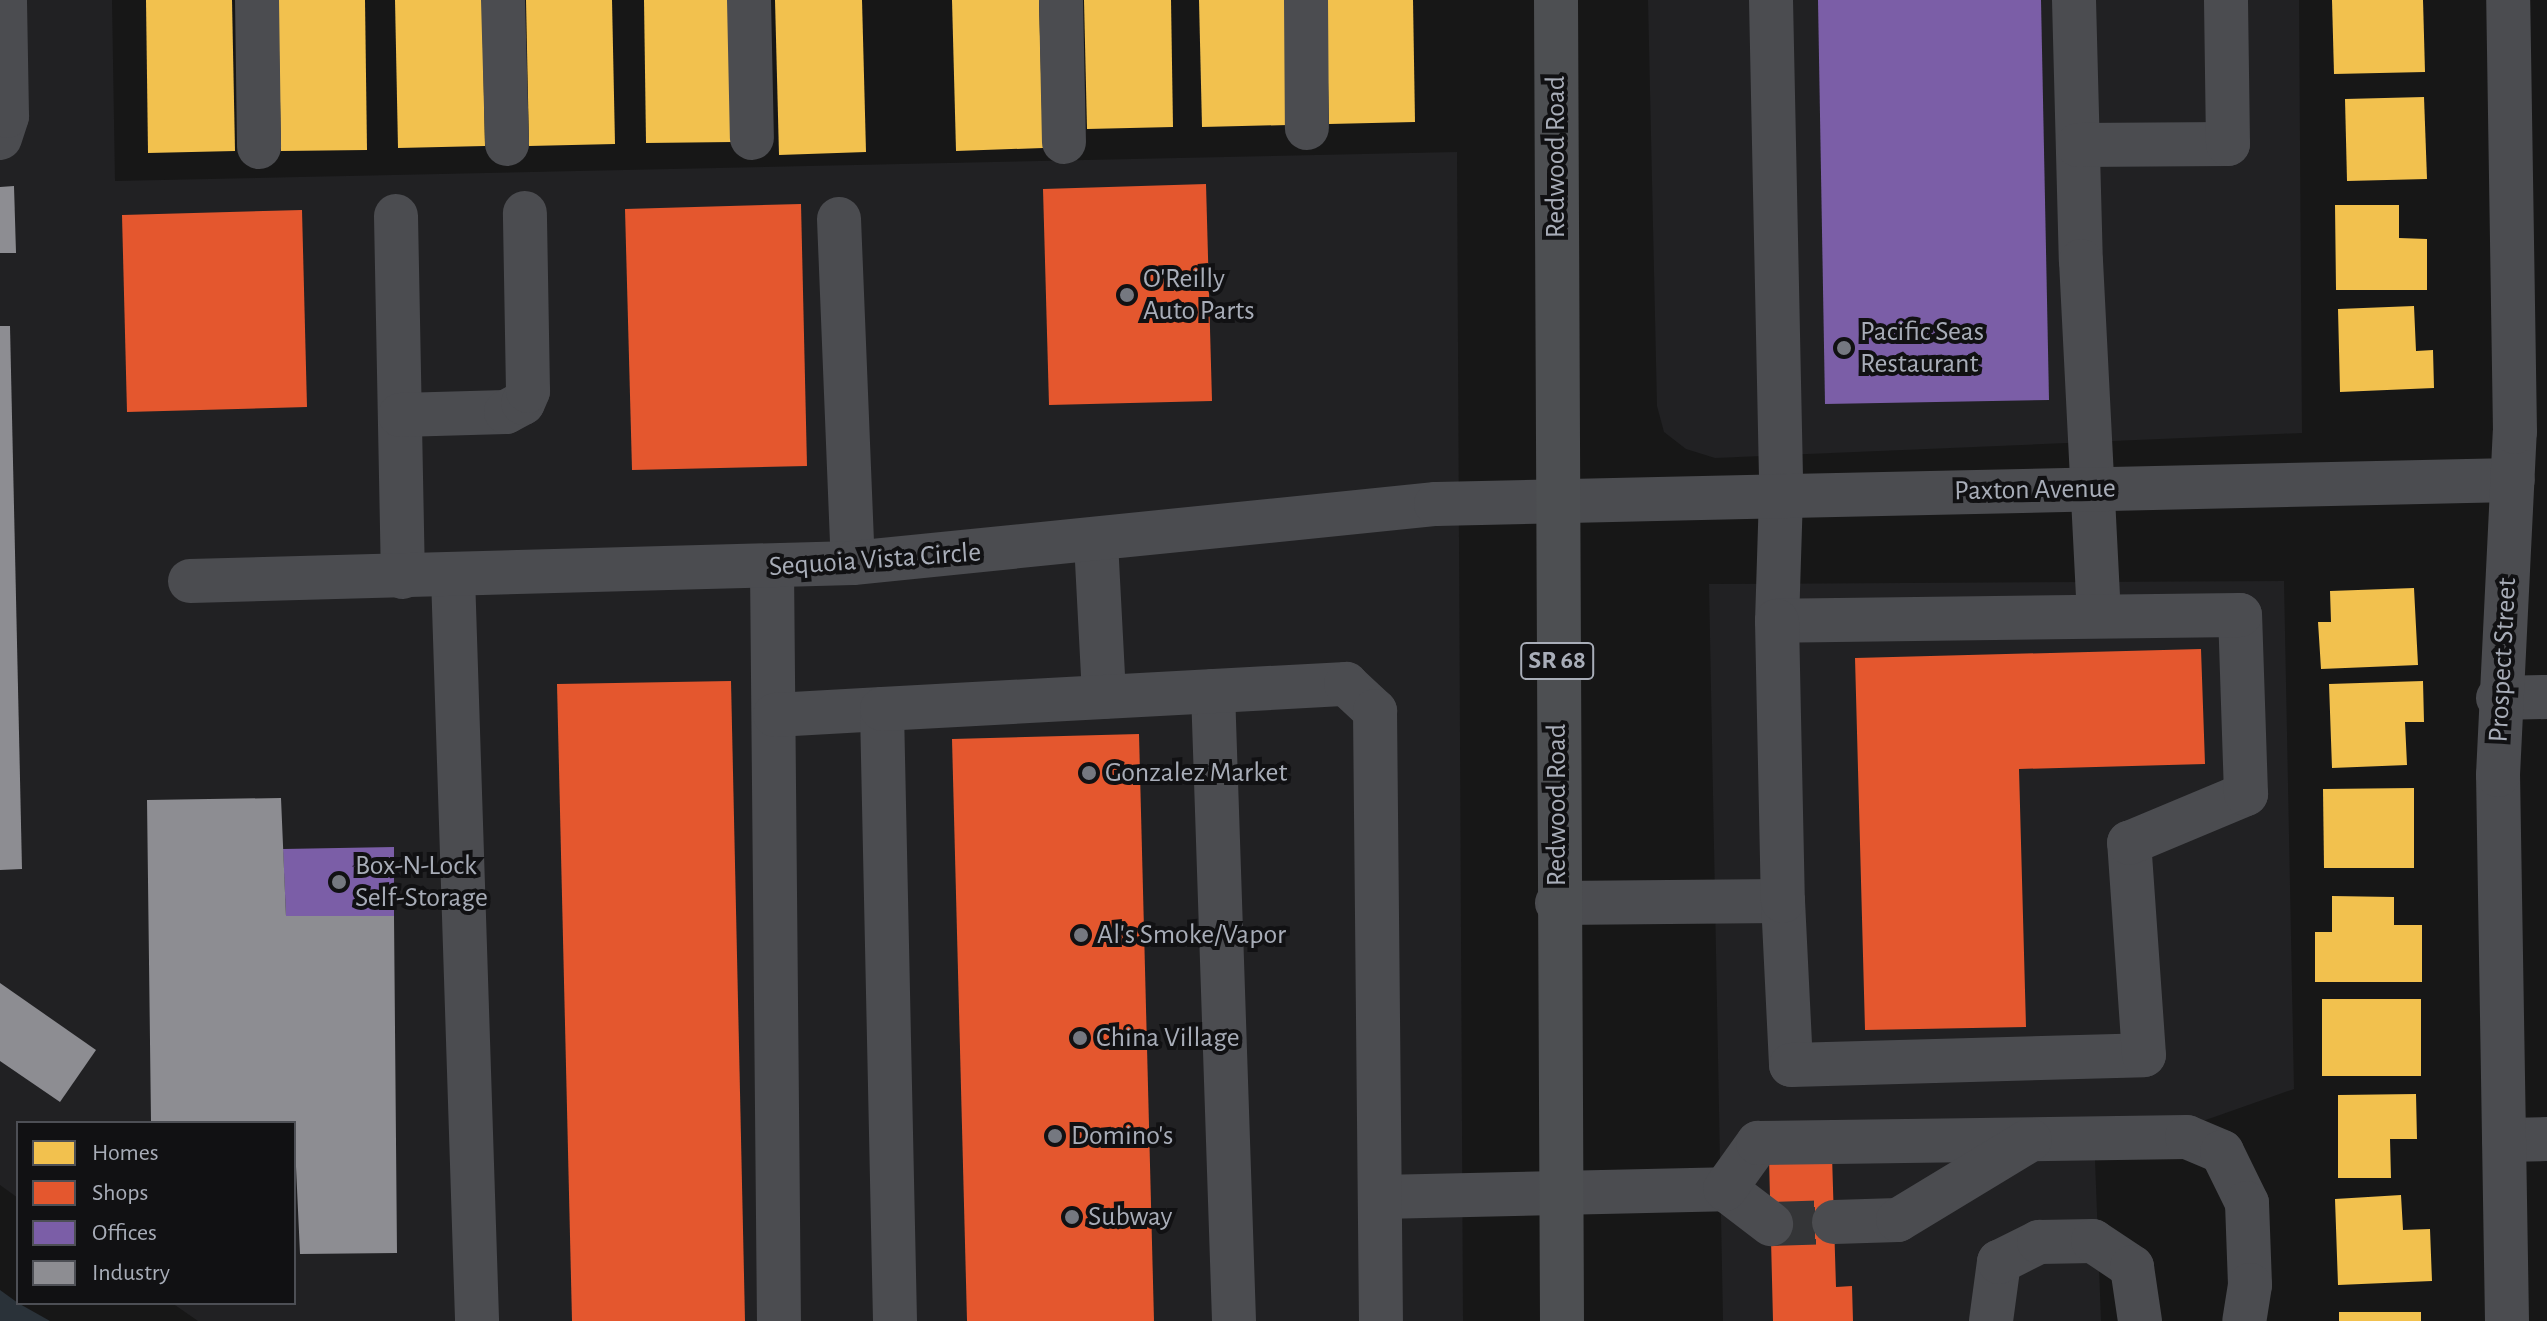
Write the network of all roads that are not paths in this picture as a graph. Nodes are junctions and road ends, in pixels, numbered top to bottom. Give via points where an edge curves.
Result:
1 (5, 0) edge
2 (257, 0) edge
3 (503, 0) edge
4 (749, 0) edge
5 (1061, 0) edge
6 (1306, 0) edge
7 (1556, 0) edge
8 (1771, 0) edge
9 (2074, 0) edge
10 (2226, 0) edge
11 (2508, 0) edge
12 (2528, 92) edge
13 (1307, 128) dead end
14 (0, 138) edge
15 (752, 138) dead end
16 (1064, 142) dead end
17 (507, 144) dead end
18 (2078, 145) junction
19 (259, 147) dead end
20 (525, 213) dead end
21 (396, 216) dead end
22 (839, 219) dead end
23 (400, 415) junction
24 (2513, 480) junction
25 (2092, 489) junction
26 (1781, 495) junction
27 (1557, 500) junction
28 (1096, 542) junction
29 (853, 563) junction
30 (772, 568) junction
31 (453, 576) junction
32 (403, 577) junction
33 (190, 581) dead end
34 (2099, 616) junction
35 (1777, 621) junction
36 (1213, 691) junction
37 (1104, 697) junction
38 (2547, 697) edge
39 (2498, 698) junction
40 (882, 709) junction
41 (775, 715) junction
42 (1783, 901) junction
43 (1557, 903) junction
44 (2033, 1139) junction
45 (2547, 1139) edge
46 (2504, 1140) junction
47 (1725, 1189) junction
48 (1560, 1193) junction
49 (1380, 1197) junction
50 (1834, 1222) tunnel mouth
51 (1771, 1224) tunnel mouth
52 (477, 1321) edge
53 (779, 1321) edge
54 (895, 1321) edge
55 (1234, 1321) edge
56 (1381, 1321) edge
57 (1562, 1321) edge
58 (1991, 1321) edge
59 (2140, 1321) edge
60 (2244, 1321) edge
61 (2507, 1321) edge

1 - 14 street via 7,116
2 - 19 street
3 - 17 street
4 - 15 street
5 - 16 street
6 - 13 street
7 - 27 main road, Redwood Road / SR 68
8 - 26 street
9 - 18 street
10 - 18 street via 2228,144
11 - 12 street, Prospect Street
12 - 24 street, Prospect Street
18 - 25 street
20 - 23 street via 528,391 523,403 506,412
21 - 23 street
22 - 29 street
23 - 32 street
24 - 25 street, Paxton Avenue
24 - 39 street, Prospect Street
25 - 26 street, Paxton Avenue
25 - 34 street
26 - 27 street, Paxton Avenue
26 - 35 street
27 - 28 street, Sequoia Vista Circle via 1422,505
27 - 43 main road, Redwood Road / SR 68
28 - 29 street, Sequoia Vista Circle
28 - 37 street
29 - 30 street, Sequoia Vista Circle
30 - 31 street, Sequoia Vista Circle
30 - 41 street
31 - 32 street, Sequoia Vista Circle
31 - 52 street
32 - 33 street, Sequoia Vista Circle
34 - 35 street
34 - 42 street via 2240,615 2246,794 2129,843 2144,1055 1791,1065
35 - 42 street
36 - 37 street
36 - 49 street via 1346,684 1375,711
36 - 55 street
37 - 40 street
38 - 39 street
39 - 46 street, Prospect Street
40 - 41 street
40 - 54 street
41 - 53 street
42 - 43 street
43 - 48 main road, Redwood Road / SR 68
44 - 47 street via 1758,1143
44 - 50 street via 1898,1220
44 - 60 street via 2187,1137 2222,1152 2247,1203 2250,1285
45 - 46 street
46 - 61 street, Prospect Street
47 - 48 street
47 - 51 street
48 - 49 street
48 - 57 main road, Redwood Road / SR 68
49 - 56 street
58 - 59 street via 1999,1262 2039,1242 2093,1241 2132,1267

